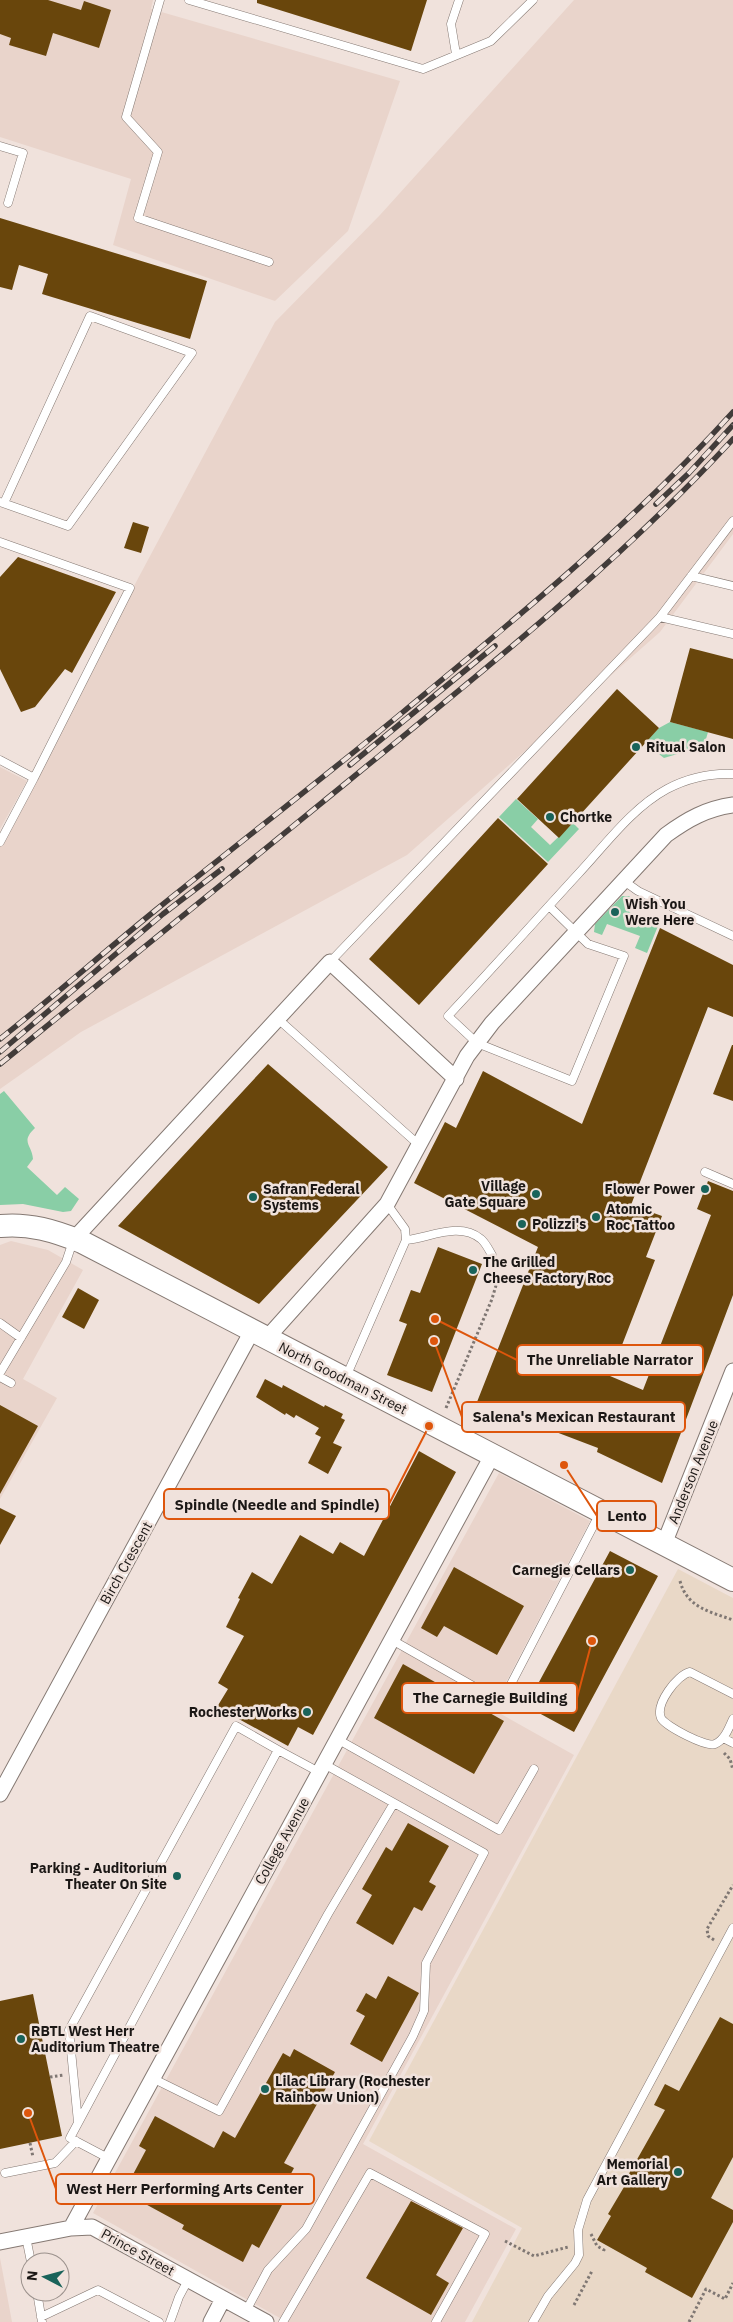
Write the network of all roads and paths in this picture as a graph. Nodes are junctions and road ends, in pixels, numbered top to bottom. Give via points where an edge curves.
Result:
1 (160, 0) edge
2 (189, 0) edge
3 (222, 0) edge
4 (459, 0) edge
5 (533, 0) edge
6 (219, 9) junction
7 (456, 54) junction
8 (0, 146) edge
9 (8, 203) dead end
10 (269, 262) dead end
11 (2, 502) edge
12 (733, 521) edge
13 (0, 542) edge
14 (691, 576) junction
15 (733, 586) edge
16 (660, 617) junction
17 (733, 634) edge
18 (0, 760) edge
19 (733, 774) edge
20 (34, 778) junction
21 (733, 805) edge
22 (0, 842) edge
23 (624, 881) junction
24 (549, 906) junction
25 (576, 933) junction
26 (733, 936) edge
27 (330, 962) junction
28 (278, 1019) junction
29 (477, 1043) junction
30 (456, 1079) junction
31 (419, 1145) junction
32 (705, 1172) dead end
33 (733, 1184) edge
34 (387, 1204) junction
35 (0, 1226) edge
36 (74, 1239) junction
37 (406, 1240) junction
38 (492, 1254) joint
39 (0, 1323) edge
40 (259, 1334) junction
41 (21, 1338) junction
42 (733, 1371) edge
43 (0, 1373) edge
44 (0, 1377) edge
45 (346, 1379) junction
46 (11, 1383) dead end
47 (446, 1408) dead end
48 (493, 1454) junction
49 (601, 1511) junction
50 (664, 1544) junction
51 (733, 1580) edge
52 (680, 1581) dead end
53 (733, 1620) edge
54 (392, 1640) junction
55 (733, 1694) edge
56 (733, 1719) edge
57 (723, 1738) junction
58 (337, 1739) junction
59 (733, 1743) edge
60 (715, 1744) junction
61 (278, 1750) junction
62 (321, 1768) junction
63 (534, 1769) dead end
64 (733, 1770) edge
65 (0, 1794) edge
66 (394, 1803) junction
67 (733, 1885) edge
68 (733, 1928) edge
69 (714, 1940) dead end
70 (152, 2078) junction
71 (78, 2122) junction
72 (76, 2141) junction
73 (108, 2158) junction
74 (5, 2174) dead end
75 (71, 2228) junction
76 (26, 2237) junction
77 (505, 2240) dead end
78 (594, 2241) dead end
79 (0, 2242) edge
80 (568, 2247) dead end
81 (29, 2252) edge
82 (603, 2252) dead end
83 (592, 2271) dead end
84 (188, 2280) junction
85 (733, 2283) edge
86 (223, 2299) junction
87 (39, 2302) edge
88 (574, 2305) dead end
89 (246, 2311) junction
90 (42, 2319) edge
91 (159, 2322) edge
92 (170, 2322) edge
93 (211, 2322) edge
94 (266, 2322) edge
95 (283, 2322) edge
96 (436, 2322) edge
97 (533, 2322) edge
98 (689, 2322) edge

1 - 10 lane via 126,117 158,152 138,218
2 - 6 lane
3 - 6 lane
4 - 7 lane via 451,24
5 - 7 lane via 491,41
6 - 7 lane via 423,69
8 - 9 lane via 23,153
11 - 11 lane via 68,526 192,352 90,316
12 - 14 lane
13 - 20 lane via 130,588
14 - 15 lane
14 - 16 lane
16 - 17 lane
16 - 27 lane
18 - 20 lane
19 - 24 lane via 708,774 689,779 649,801 631,816
20 - 22 lane
21 - 23 street, Birch Crescent via 712,808 689,818 666,835
23 - 25 street, Birch Crescent
23 - 26 lane via 638,892
24 - 25 lane
24 - 29 lane via 448,1016
25 - 29 street, Birch Crescent
25 - 29 lane via 588,944 624,956 572,1081
27 - 28 street
27 - 30 street
28 - 31 lane
28 - 36 street
29 - 30 street, Birch Crescent
30 - 31 street, Birch Crescent
31 - 34 street, Birch Crescent
32 - 33 lane
34 - 37 lane via 406,1229
34 - 40 street, Birch Crescent
35 - 36 main road, North Goodman Street via 26,1225
36 - 40 main road, North Goodman Street
36 - 41 lane via 66,1262
37 - 38 lane via 433,1236 441,1231 459,1231 481,1238
37 - 45 lane
38 - 47 path via 497,1282 492,1299
39 - 41 lane
40 - 45 main road, North Goodman Street
40 - 65 street, Birch Crescent
41 - 43 lane
42 - 50 street, Anderson Avenue
44 - 46 lane
45 - 48 main road, North Goodman Street
48 - 49 main road, North Goodman Street
48 - 54 street, College Avenue
49 - 50 main road, North Goodman Street
49 - 54 lane via 510,1686 495,1692 480,1690
50 - 51 main road, North Goodman Street
52 - 53 path via 683,1592 701,1609
54 - 58 street, College Avenue
55 - 60 lane via 690,1672 681,1674 674,1681 661,1706 660,1715 664,1723 707,1745
56 - 57 lane
57 - 59 lane
57 - 60 lane
58 - 62 street, College Avenue
58 - 63 lane via 499,1830
60 - 64 path via 730,1758
61 - 62 lane
61 - 71 lane
61 - 71 lane via 236,1726 69,2030
62 - 66 lane
62 - 70 street, College Avenue
66 - 70 lane via 328,1914 219,2111
66 - 89 lane via 484,1853 426,1963 424,2011 413,2036 306,2229 268,2270
67 - 69 path via 707,1929 708,1936
68 - 97 lane via 587,2200 578,2230 579,2255 575,2263 548,2296
70 - 73 street, College Avenue
71 - 72 lane via 70,2138
72 - 73 lane
72 - 74 lane via 56,2163
73 - 75 street, College Avenue
75 - 76 street, Prince Street
75 - 84 street, Prince Street via 92,2227
76 - 79 street, Prince Street
76 - 81 lane
77 - 80 path via 534,2256
78 - 82 path
83 - 88 path
84 - 86 street, Prince Street
84 - 92 lane
85 - 98 path via 725,2298 706,2289
86 - 89 street, Prince Street
86 - 93 street
87 - 90 lane
89 - 94 street, Prince Street
90 - 91 lane via 98,2290
95 - 96 lane via 370,2174 486,2234

